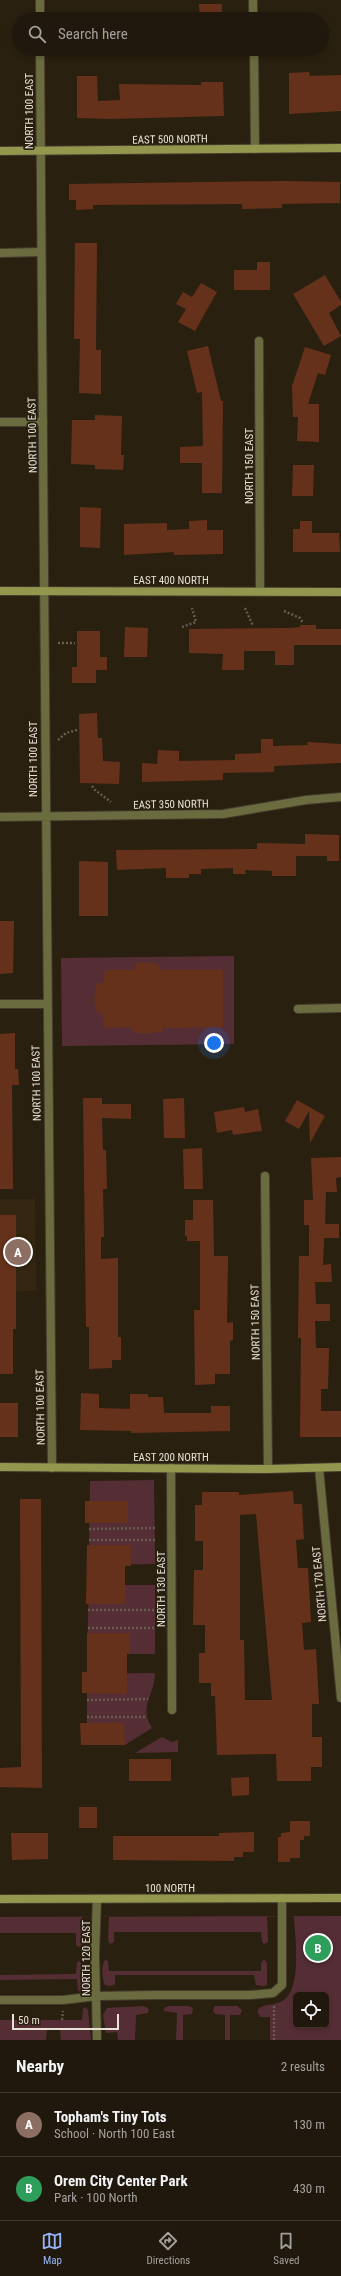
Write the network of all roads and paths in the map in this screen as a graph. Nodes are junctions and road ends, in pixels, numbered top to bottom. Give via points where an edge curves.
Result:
1 (40, 0) edge
2 (253, 0) edge
3 (40, 12) edge
4 (253, 12) edge
5 (40, 56) edge
6 (254, 56) edge
7 (341, 148) edge
8 (255, 149) junction
9 (0, 151) edge
10 (41, 151) junction
11 (41, 252) junction
12 (0, 253) edge
13 (259, 341) dead end
14 (0, 422) edge
15 (43, 422) junction
16 (45, 590) junction
17 (0, 591) edge
18 (260, 592) junction
19 (341, 592) edge
20 (192, 608) dead end
21 (245, 608) dead end
22 (284, 611) dead end
23 (303, 623) dead end
24 (182, 626) dead end
25 (253, 626) dead end
26 (58, 643) dead end
27 (75, 643) dead end
28 (77, 730) dead end
29 (58, 740) dead end
30 (92, 786) dead end
31 (341, 797) edge
32 (111, 802) dead end
33 (0, 817) edge
34 (44, 817) junction
35 (0, 1004) edge
36 (45, 1004) junction
37 (341, 1008) edge
38 (298, 1009) dead end
39 (265, 1176) dead end
40 (0, 1467) edge
41 (341, 1467) edge
42 (52, 1468) junction
43 (171, 1468) junction
44 (320, 1468) junction
45 (268, 1469) junction
46 (154, 1528) dead end
47 (89, 1529) dead end
48 (89, 1540) dead end
49 (154, 1540) dead end
50 (88, 1610) dead end
51 (155, 1610) dead end
52 (88, 1628) dead end
53 (155, 1628) dead end
54 (341, 1698) edge
55 (148, 1699) dead end
56 (87, 1700) dead end
57 (172, 1710) dead end
58 (87, 1717) dead end
59 (146, 1717) dead end
60 (282, 1898) junction
61 (341, 1898) edge
62 (0, 1899) edge
63 (96, 1899) junction
64 (97, 1996) junction
65 (0, 2000) edge
66 (274, 2006) dead end
67 (97, 2040) edge
68 (274, 2040) edge

1 - 3 street
2 - 4 street
5 - 10 street, NORTH 100 EAST
6 - 8 street
7 - 8 street, EAST 500 NORTH
8 - 10 street, EAST 500 NORTH
9 - 10 street, EAST 500 NORTH
10 - 11 street, NORTH 100 EAST
11 - 12 street
11 - 15 street, NORTH 100 EAST
13 - 18 street, NORTH 150 EAST
14 - 15 street
15 - 16 street, NORTH 100 EAST
16 - 17 street, EAST 400 NORTH
16 - 18 street, EAST 400 NORTH
16 - 34 street, NORTH 100 EAST
18 - 19 street, EAST 400 NORTH
20 - 24 path via 196,622
21 - 25 path
22 - 23 path via 300,618
26 - 27 path
28 - 29 path via 66,733
30 - 32 path
31 - 34 street, EAST 350 NORTH via 306,800 223,814
33 - 34 street, EAST 350 NORTH
34 - 36 street, NORTH 100 EAST
35 - 36 street
36 - 42 street, NORTH 100 EAST
37 - 38 street
39 - 45 street, NORTH 150 EAST
40 - 42 street, EAST 200 NORTH
41 - 44 street, EAST 200 NORTH
42 - 43 street, EAST 200 NORTH
43 - 45 street, EAST 200 NORTH
43 - 57 street, NORTH 130 EAST
44 - 45 street, EAST 200 NORTH
44 - 54 street, NORTH 170 EAST
46 - 47 path
48 - 49 path
50 - 51 path
52 - 53 path
55 - 56 path
58 - 59 path
60 - 61 street, 100 NORTH
60 - 63 street, 100 NORTH
60 - 64 street via 282,1985 273,1993 250,1996
62 - 63 street, 100 NORTH
63 - 64 street, NORTH 120 EAST
64 - 65 street via 63,2000
64 - 67 street, NORTH 120 EAST
66 - 68 path

